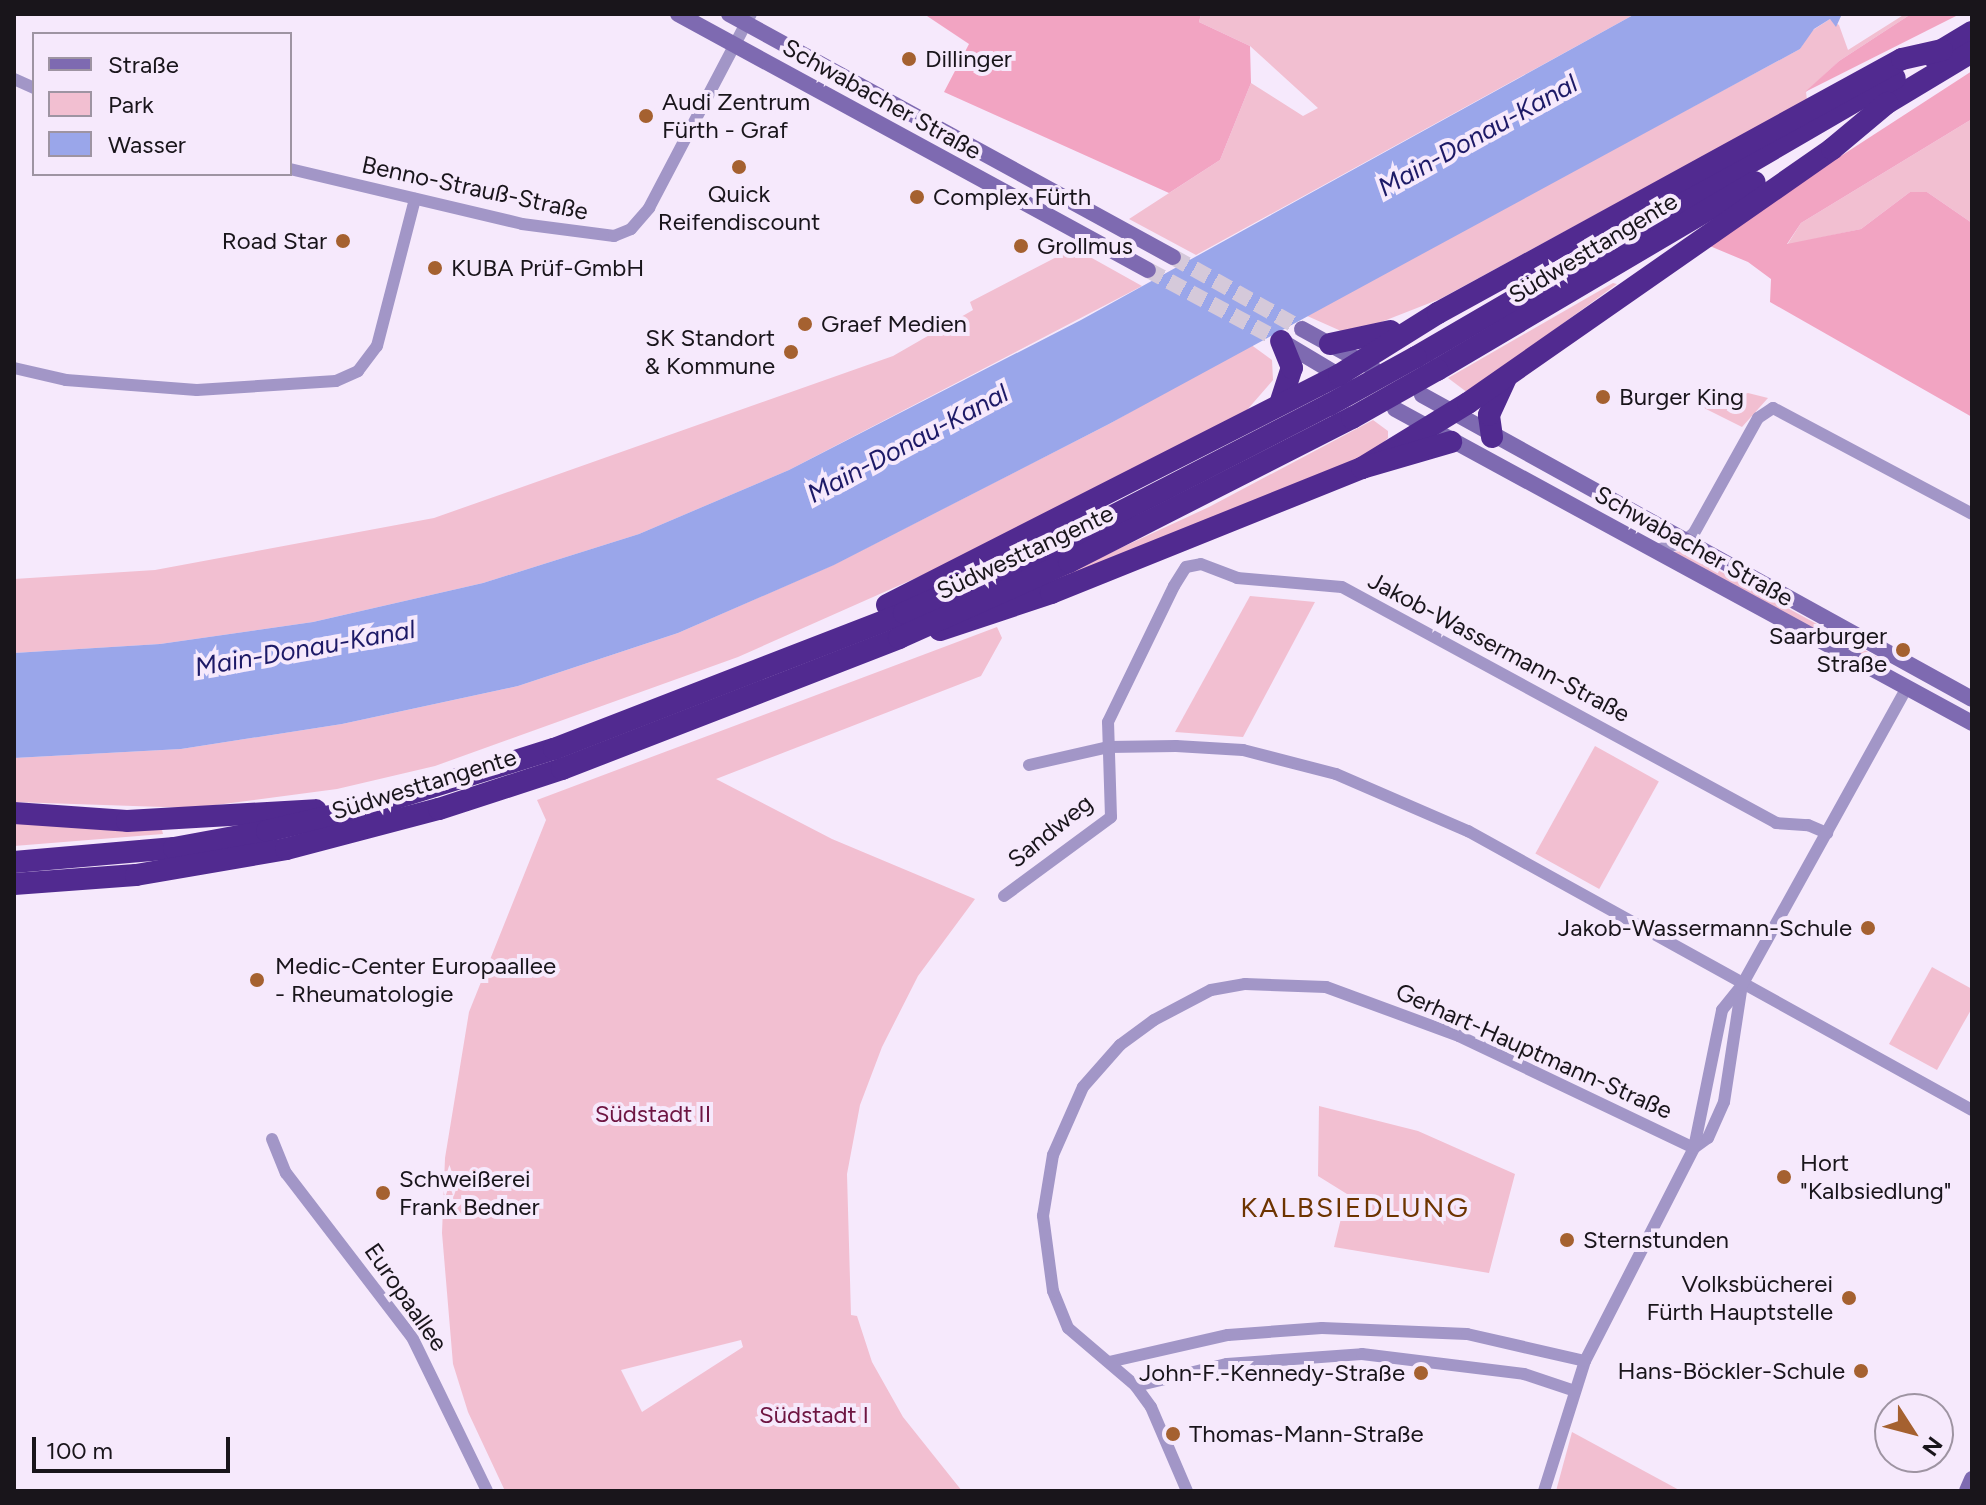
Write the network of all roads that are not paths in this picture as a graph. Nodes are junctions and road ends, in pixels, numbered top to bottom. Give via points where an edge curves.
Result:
1 (678, 14) edge
2 (729, 14) edge
3 (748, 18) edge
4 (1972, 32) edge
5 (733, 44) junction
6 (1942, 50) junction
7 (1972, 52) edge
8 (1887, 103) junction
9 (292, 169) edge
10 (415, 199) junction
11 (1173, 257) tunnel mouth
12 (1148, 270) tunnel mouth
13 (1426, 319) junction
14 (1302, 329) tunnel mouth
15 (1281, 341) joint
16 (1330, 344) junction
17 (1367, 364) junction
18 (14, 368) edge
19 (1508, 375) junction
20 (1346, 379) junction
21 (1422, 395) dead end
22 (1281, 401) junction
23 (1395, 409) dead end
24 (1450, 411) junction
25 (1425, 426) junction
26 (1492, 437) junction
27 (1451, 442) junction
28 (1362, 468) junction
29 (1972, 514) edge
30 (1683, 542) junction
31 (1654, 551) junction
32 (899, 638) junction
33 (799, 656) junction
34 (1906, 689) junction
35 (1972, 699) edge
36 (1972, 723) edge
37 (1108, 747) junction
38 (1029, 765) dead end
39 (435, 799) junction
40 (364, 808) junction
41 (14, 813) edge
42 (1827, 833) junction
43 (14, 862) edge
44 (20, 886) edge
45 (1004, 896) dead end
46 (1742, 985) junction
47 (1972, 1110) edge
48 (272, 1139) dead end
49 (1694, 1148) junction
50 (1585, 1361) junction
51 (1109, 1362) junction
52 (1136, 1386) junction
53 (1572, 1390) junction
54 (1972, 1479) edge
55 (487, 1491) edge
56 (1187, 1491) edge
57 (1544, 1491) edge
58 (1967, 1491) edge

1 - 5 main road, Schwabacher Straße
2 - 3 main road, Schwabacher Straße
3 - 5 street
3 - 11 main road, Schwabacher Straße
4 - 6 highway, Südwesttangente
5 - 10 street, Benno-Strauß-Straße via 649,208 631,229 614,236 571,234
5 - 12 main road, Schwabacher Straße
6 - 13 highway via 1902,59
6 - 33 highway, Südwesttangente, bridge via 1329,405 1064,541
7 - 8 highway, Südwesttangente
8 - 19 highway via 1832,149
8 - 32 highway, Südwesttangente, bridge via 1352,418 1069,562
9 - 10 street, Benno-Strauß-Straße
10 - 18 street via 377,346 358,371 336,381 197,390 66,380
13 - 16 highway via 1361,341
13 - 17 highway
14 - 16 main road
15 - 20 main road
15 - 22 highway via 1292,368
16 - 17 main road
17 - 20 highway
19 - 24 highway
19 - 26 highway via 1489,415
20 - 22 highway
21 - 24 main road, Schwabacher Straße
22 - 33 highway via 1054,524 895,600
23 - 25 main road, Schwabacher Straße
24 - 25 highway
24 - 26 main road, Schwabacher Straße
25 - 27 main road, Schwabacher Straße
25 - 28 highway
26 - 30 main road, Schwabacher Straße
27 - 28 highway
27 - 31 main road, Schwabacher Straße
28 - 32 highway via 967,625
29 - 30 street via 1773,408 1758,418 1694,533
30 - 31 street
30 - 35 main road, Schwabacher Straße
31 - 34 main road, Schwabacher Straße
32 - 39 highway, Südwesttangente via 676,728
33 - 39 highway, Südwesttangente
34 - 36 main road, Schwabacher Straße
34 - 42 street
37 - 38 street
37 - 42 street, Jakob-Wassermann-Straße via 1108,722 1133,666 1186,567 1201,564 1237,578 1342,587 1776,823 1808,825
37 - 45 street, Sandweg via 1111,817
37 - 46 street via 1243,750 1336,774 1468,831
39 - 40 highway, Südwesttangente
39 - 44 highway, Südwesttangente via 243,858
40 - 41 highway via 127,821
40 - 43 highway, Südwesttangente via 185,846
42 - 46 street
46 - 47 street
46 - 49 street via 1727,1000 1718,1022 1710,1086 1694,1130
46 - 49 street via 1724,1102 1708,1138
48 - 55 street, Europaallee via 286,1173 412,1337
49 - 50 street
49 - 51 street, Gerhart-Hauptmann-Straße via 1459,1036 1365,999 1326,987 1267,981 1211,990 1120,1045 1083,1087 1053,1155 1043,1216 1053,1291 1076,1340
50 - 51 street via 1467,1334 1322,1328 1228,1335
50 - 53 street
51 - 52 street, Gerhart-Hauptmann-Straße
52 - 53 street via 1227,1364 1362,1354 1524,1374
52 - 56 street, Gerhart-Hauptmann-Straße via 1151,1407
53 - 57 street
54 - 58 main road

